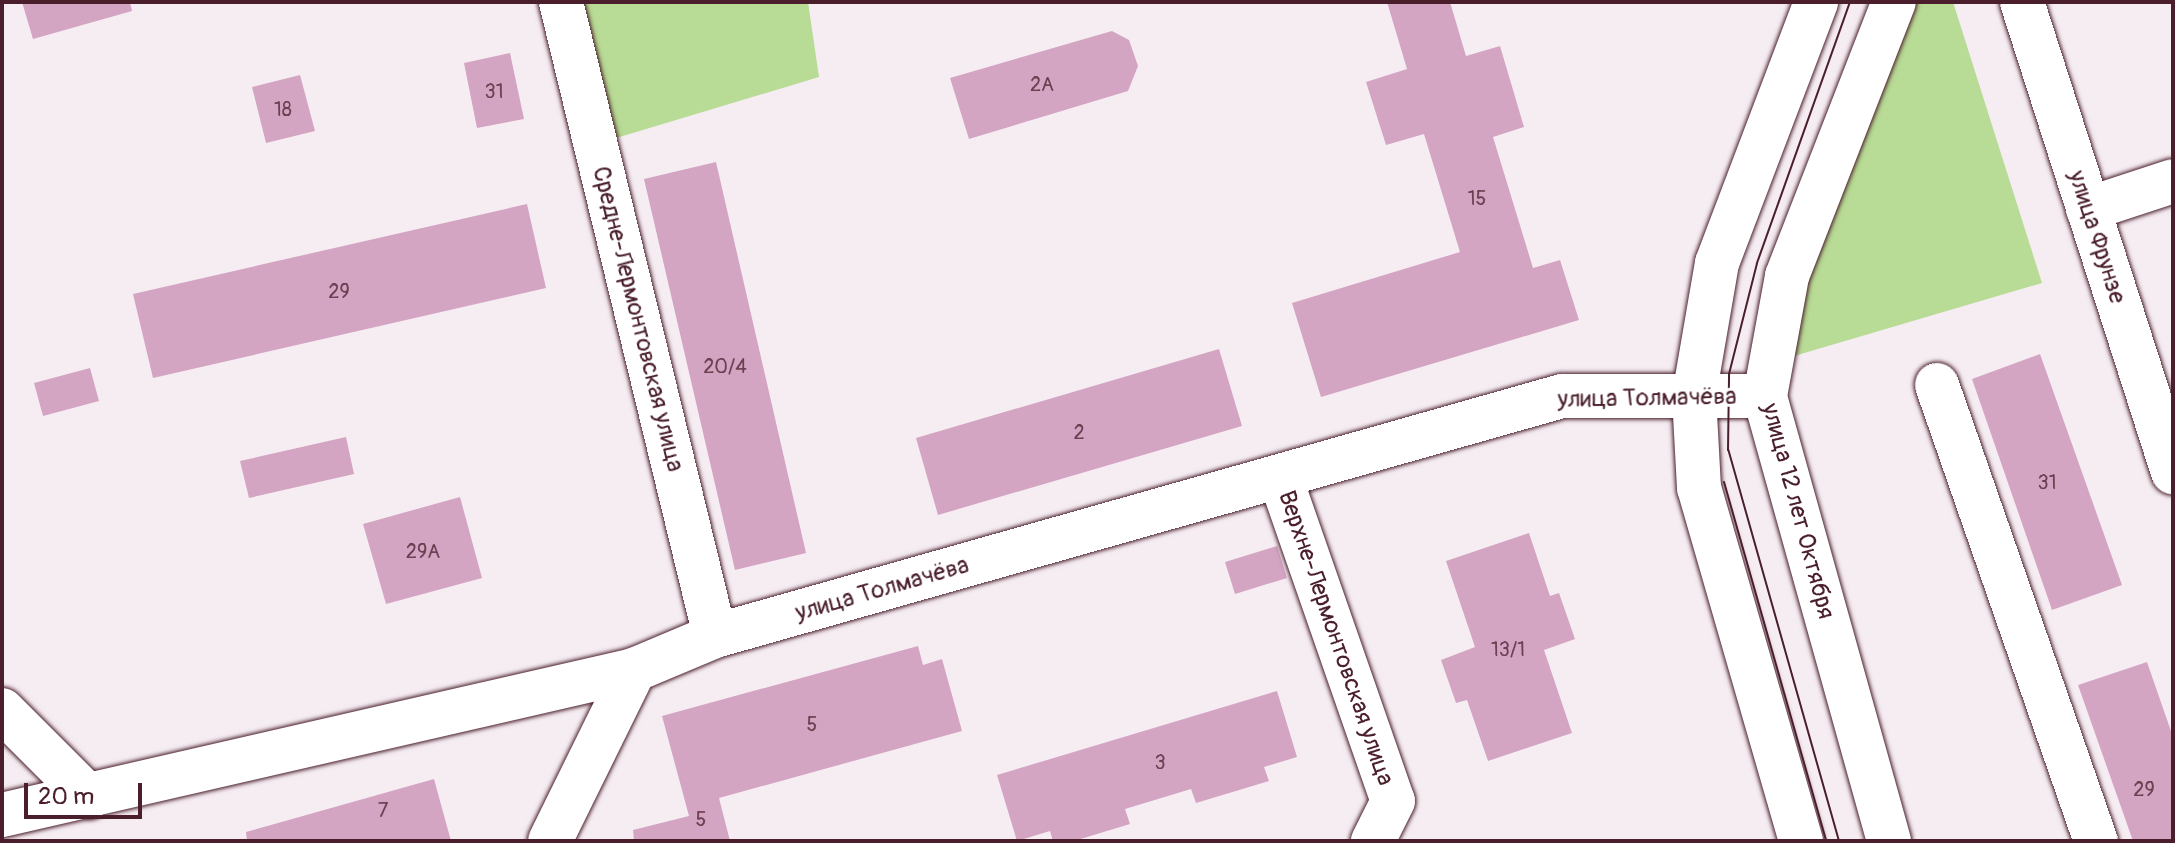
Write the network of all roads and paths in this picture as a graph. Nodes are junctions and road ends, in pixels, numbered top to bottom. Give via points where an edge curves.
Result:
1 (561, 2) edge
2 (1816, 2) edge
3 (1894, 2) edge
4 (2022, 2) edge
5 (2173, 181) edge
6 (2088, 209) junction
7 (1937, 385) dead end
8 (1694, 396) junction
9 (1765, 396) junction
10 (2173, 472) edge
11 (1280, 477) junction
12 (715, 636) junction
13 (634, 670) junction
14 (2, 710) edge
15 (89, 797) junction
16 (2, 815) edge
17 (550, 841) edge
18 (1373, 841) edge
19 (1801, 841) edge
20 (1889, 841) edge
21 (2096, 841) edge

1 - 12 street, Средне-Лермонтовская улица
2 - 8 street via 1717,263
3 - 9 street, улица 12 лет Октября via 1787,276
4 - 6 street, улица Фрунзе
5 - 6 street
6 - 10 street, улица Фрунзе
7 - 21 street
8 - 9 street, улица Толмачёва
8 - 11 street, улица Толмачёва via 1562,396
8 - 19 street via 1699,488
9 - 20 street, улица 12 лет Октября
11 - 12 street, улица Толмачёва
11 - 18 street, Верхне-Лермонтовская улица via 1393,801
12 - 13 street, улица Толмачёва
13 - 15 street, улица Толмачёва
13 - 17 street
14 - 15 street
15 - 16 street, улица Толмачёва

